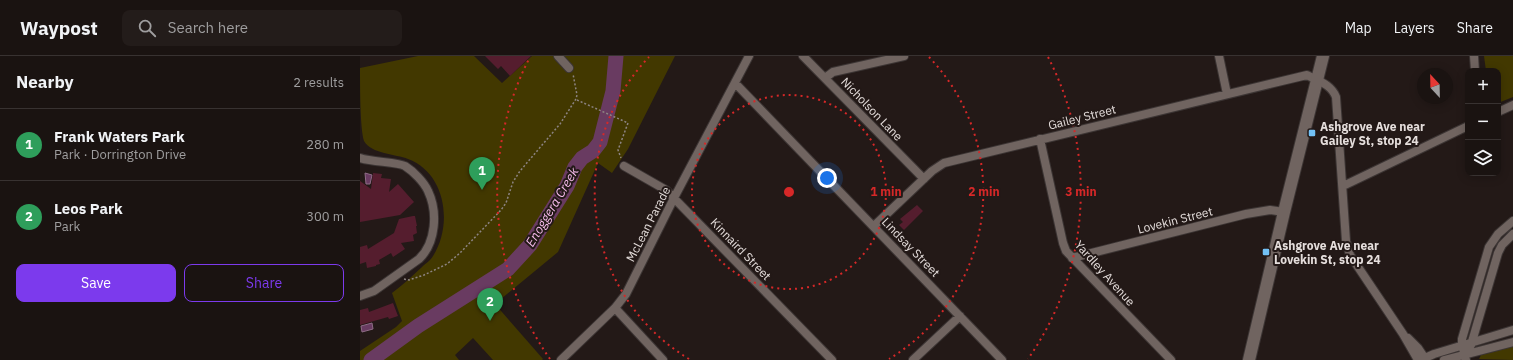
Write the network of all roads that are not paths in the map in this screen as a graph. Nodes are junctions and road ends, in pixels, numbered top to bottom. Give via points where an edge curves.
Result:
1 (558, 56) edge
2 (749, 56) edge
3 (803, 56) edge
4 (904, 56) edge
5 (1219, 56) edge
6 (1323, 56) edge
7 (1474, 56) edge
8 (569, 68) road end
9 (1475, 68) edge
10 (825, 78) junction
11 (1318, 80) junction
12 (735, 83) junction
13 (1227, 94) junction
14 (1513, 105) edge
15 (1501, 111) edge
16 (1465, 127) edge
17 (1040, 140) junction
18 (360, 158) edge
19 (624, 166) road end
20 (924, 179) junction
21 (1343, 186) junction
22 (674, 198) junction
23 (1284, 212) junction
24 (1513, 221) edge
25 (874, 226) junction
26 (1513, 234) edge
27 (1072, 258) junction
28 (360, 296) edge
29 (615, 308) junction
30 (960, 316) junction
31 (1513, 330) edge
32 (1472, 342) junction
33 (1513, 342) edge
34 (1462, 345) junction
35 (1465, 357) edge
36 (1423, 359) edge
37 (561, 360) edge
38 (663, 360) edge
39 (832, 360) edge
40 (913, 360) edge
41 (1002, 360) edge
42 (1171, 360) edge
43 (1249, 360) edge
44 (1444, 360) edge

1 - 8 street
2 - 12 street, McLean Parade
3 - 10 street, Nicholson Lane
4 - 10 street via 833,72
5 - 13 street
6 - 11 main road
7 - 9 street
10 - 20 street, Nicholson Lane
11 - 13 street, Gailey Street via 1307,75
11 - 21 street via 1334,90 1336,97
11 - 23 main road
12 - 22 street, McLean Parade
12 - 25 street, Lindsay Street
13 - 17 street, Gailey Street
14 - 15 street
16 - 21 street
17 - 20 street, Gailey Street via 944,163
17 - 27 street, Yardley Avenue via 1063,243
18 - 28 street via 403,165 412,171 428,189 434,228 429,246 419,259 374,291
19 - 22 street, Kinnaird Street via 666,190
20 - 25 street, Gailey Street
21 - 36 street via 1346,241 1350,256 1403,334 1418,348
22 - 29 street, McLean Parade via 626,294
22 - 39 street, Kinnaird Street
23 - 27 street, Lovekin Street via 1270,210 1246,214
23 - 43 main road
24 - 34 street via 1488,247 1462,335
25 - 30 street, Lindsay Street
26 - 32 street via 1498,253
27 - 42 street, Yardley Avenue
29 - 37 street, McLean Parade
29 - 38 street
30 - 40 street
30 - 41 street, Lindsay Street
31 - 32 street
32 - 34 street
32 - 35 street
33 - 35 street
34 - 35 street
34 - 36 street
35 - 44 street

